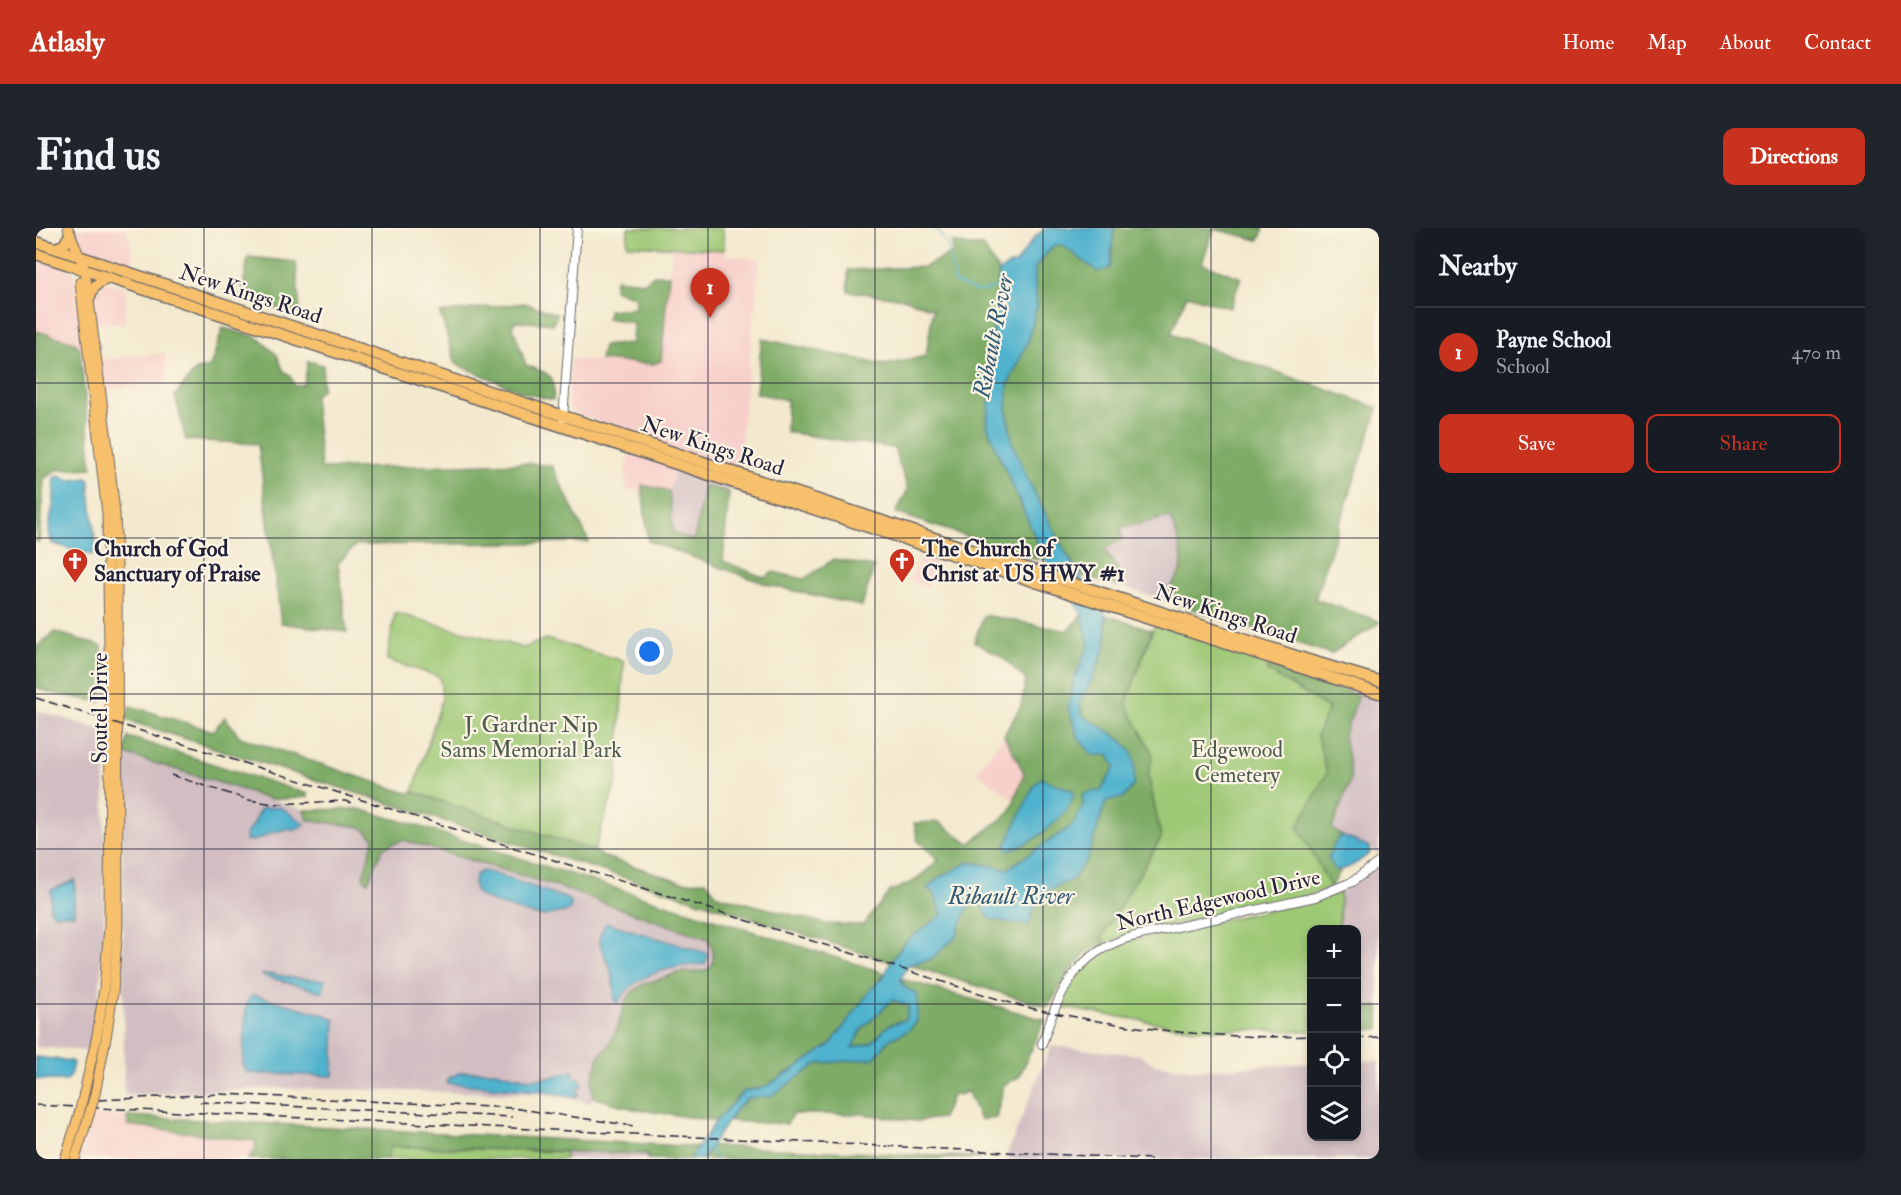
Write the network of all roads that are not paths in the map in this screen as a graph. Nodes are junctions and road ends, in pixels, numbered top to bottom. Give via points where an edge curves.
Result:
1 (577, 228) edge
2 (69, 231) edge
3 (36, 242) edge
4 (55, 248) junction
5 (36, 254) edge
6 (78, 256) junction
7 (82, 269) junction
8 (110, 278) junction
9 (88, 301) junction
10 (562, 421) junction
11 (1379, 681) edge
12 (1379, 693) edge
13 (1379, 862) edge
14 (1042, 1044) dead end
15 (89, 1094) junction
16 (84, 1114) junction
17 (65, 1159) edge
18 (75, 1159) edge

1 - 10 street
2 - 4 highway via 64,245
2 - 6 main road, Soutel Drive
3 - 4 highway, New Kings Road
4 - 6 highway, New Kings Road
5 - 7 highway, New Kings Road
6 - 7 main road, Soutel Drive
6 - 10 highway, New Kings Road
7 - 8 highway, New Kings Road
7 - 9 main road, Soutel Drive
7 - 15 main road, Soutel Drive via 107,514 110,707 109,926
8 - 9 highway via 93,287
8 - 10 highway, New Kings Road
9 - 15 main road, Soutel Drive via 115,514 118,727 117,959 106,1038
10 - 11 highway, New Kings Road
10 - 12 highway, New Kings Road
13 - 14 street, North Edgewood Drive via 1352,882 1316,897 1109,944 1087,959 1070,978
15 - 16 main road, Soutel Drive, bridge
16 - 17 main road, Soutel Drive
16 - 18 main road, Soutel Drive

